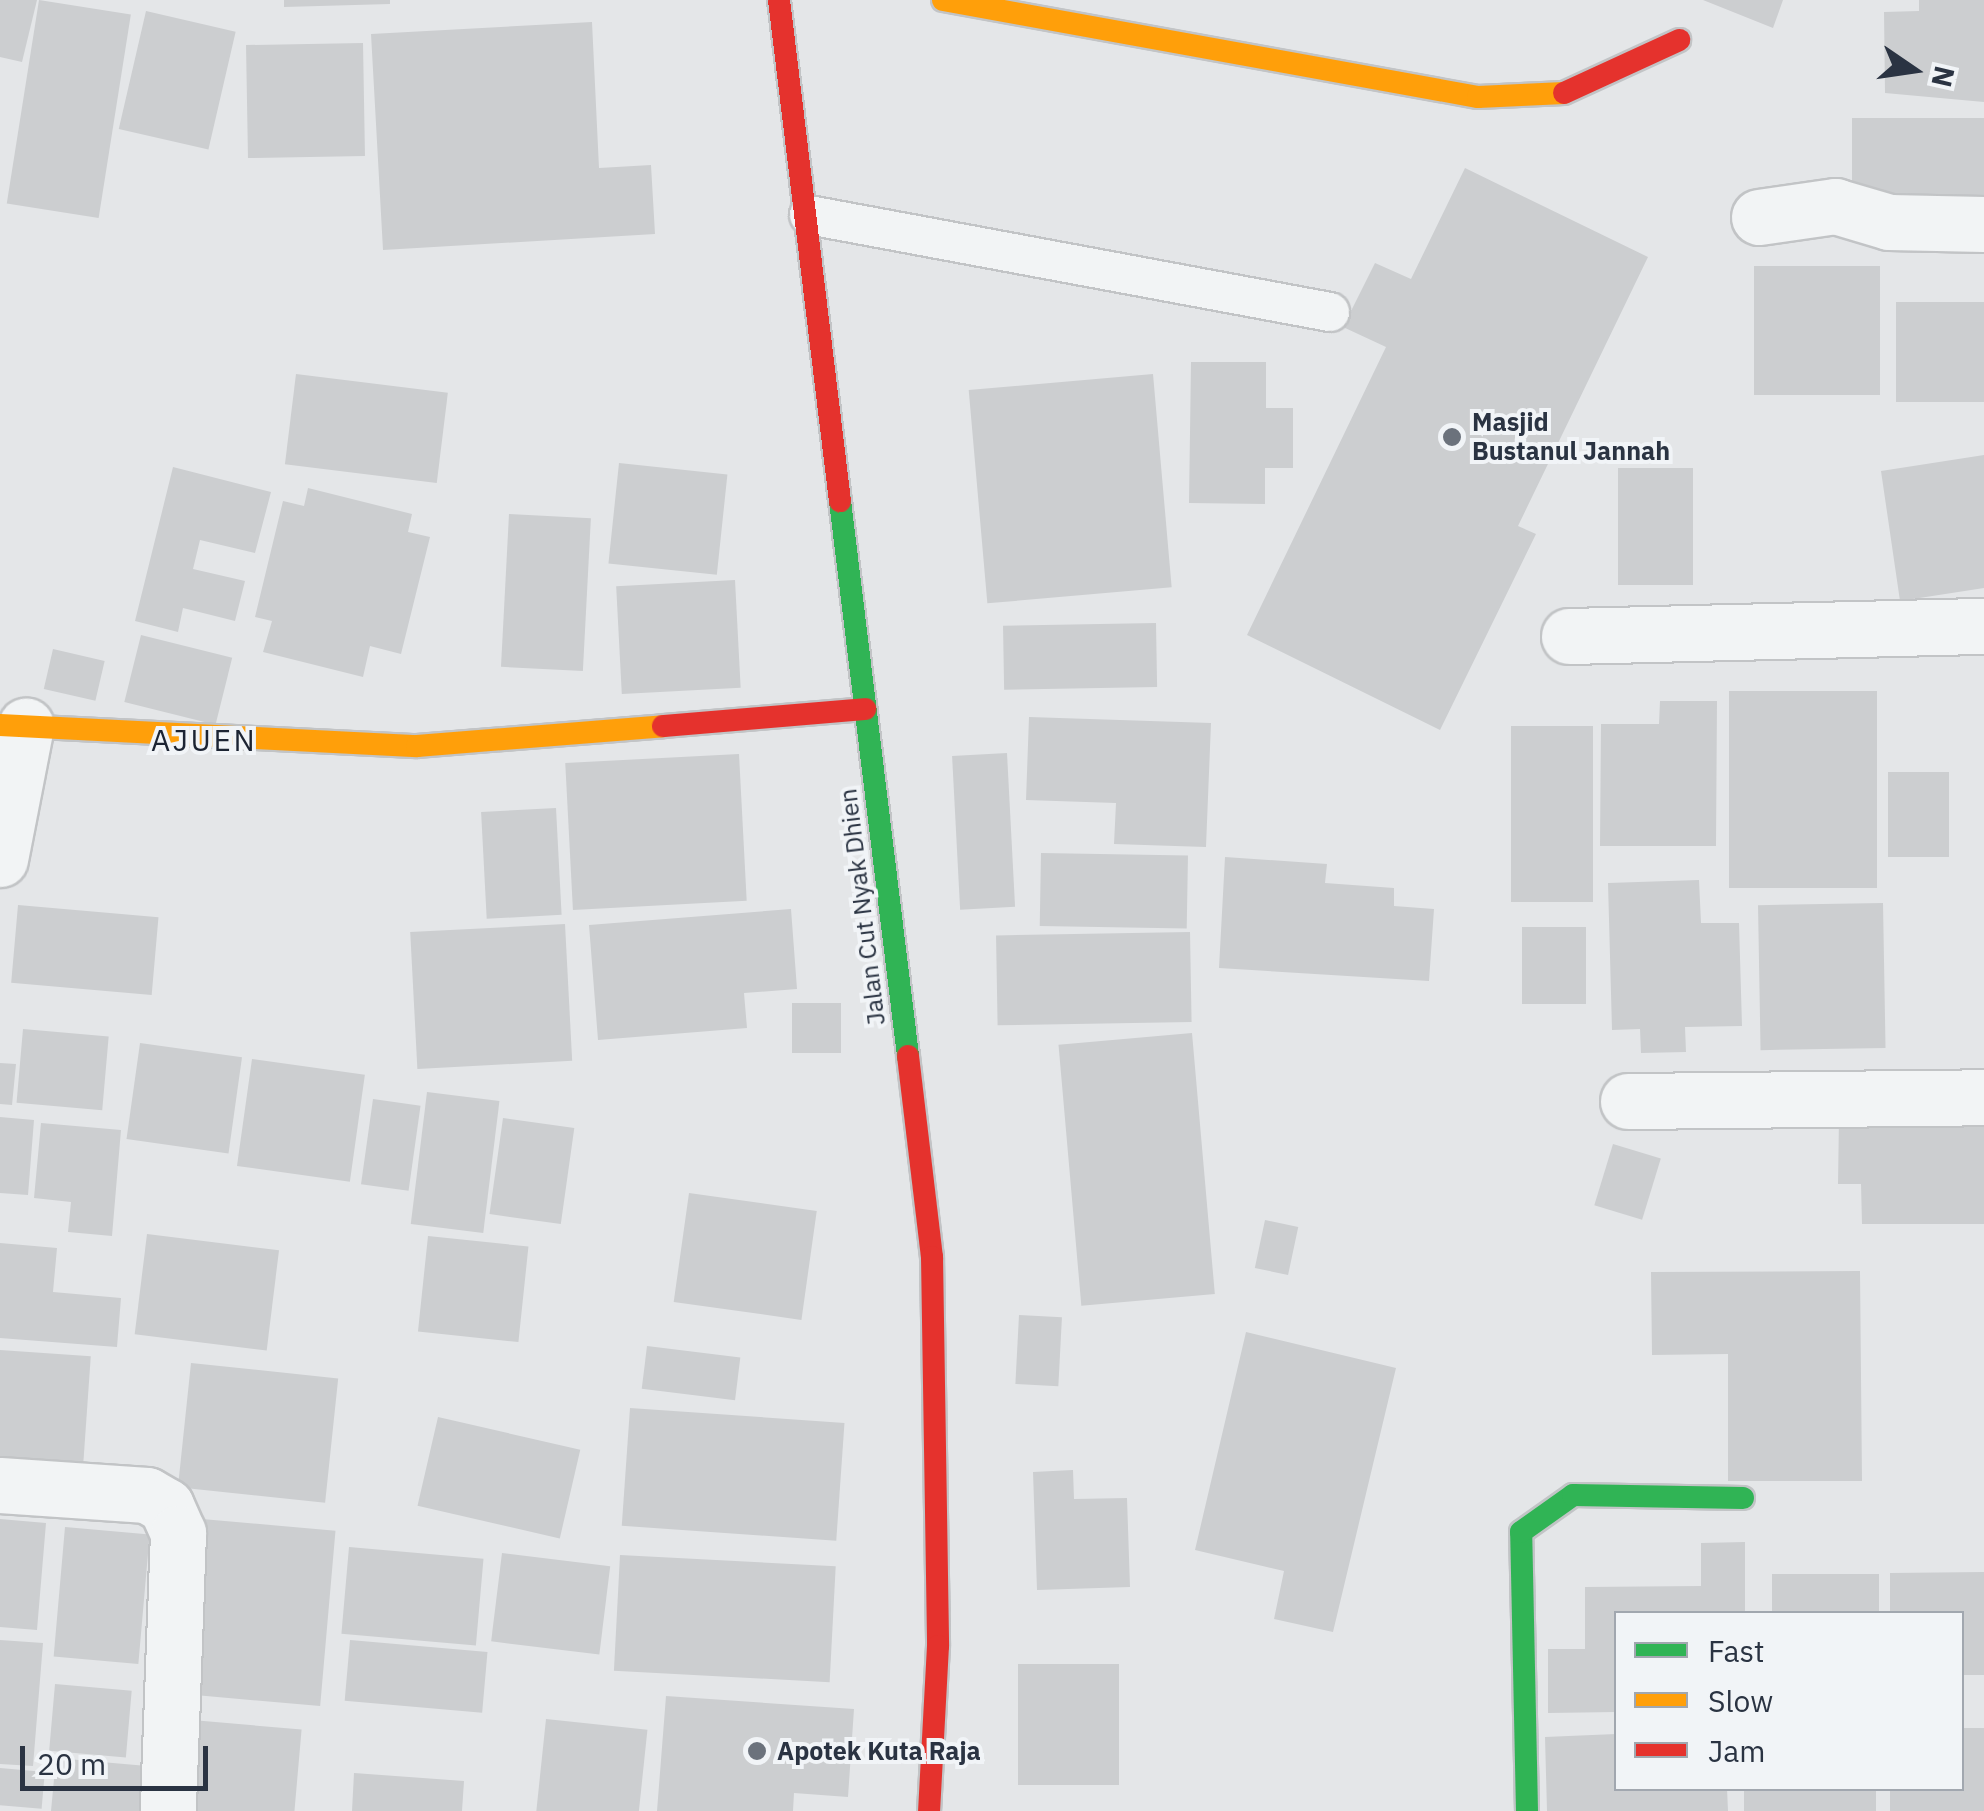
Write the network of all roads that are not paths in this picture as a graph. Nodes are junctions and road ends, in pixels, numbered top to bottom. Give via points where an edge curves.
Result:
1 (779, 0) edge
2 (943, 0) edge
3 (1679, 40) dead end
4 (809, 215) junction
5 (1758, 217) dead end
6 (1984, 224) edge
7 (1330, 312) dead end
8 (1984, 626) edge
9 (1569, 636) dead end
10 (865, 709) junction
11 (13, 725) edge
12 (0, 860) edge
13 (1984, 1097) edge
14 (1628, 1101) dead end
15 (0, 1484) edge
16 (1743, 1498) dead end
17 (168, 1811) edge
18 (929, 1811) edge
19 (1528, 1811) edge

1 - 4 main road, Jalan Cut Nyak Dhien
2 - 3 main road via 1478,97 1551,99
4 - 7 lane
4 - 10 main road, Jalan Cut Nyak Dhien
5 - 6 street via 1836,206 1889,222
8 - 9 street
10 - 11 main road via 417,746
10 - 18 main road, Jalan Cut Nyak Dhien via 932,1257 938,1646
11 - 12 street
13 - 14 street
15 - 17 street via 148,1495 166,1506 178,1533
16 - 19 main road via 1573,1495 1521,1532

